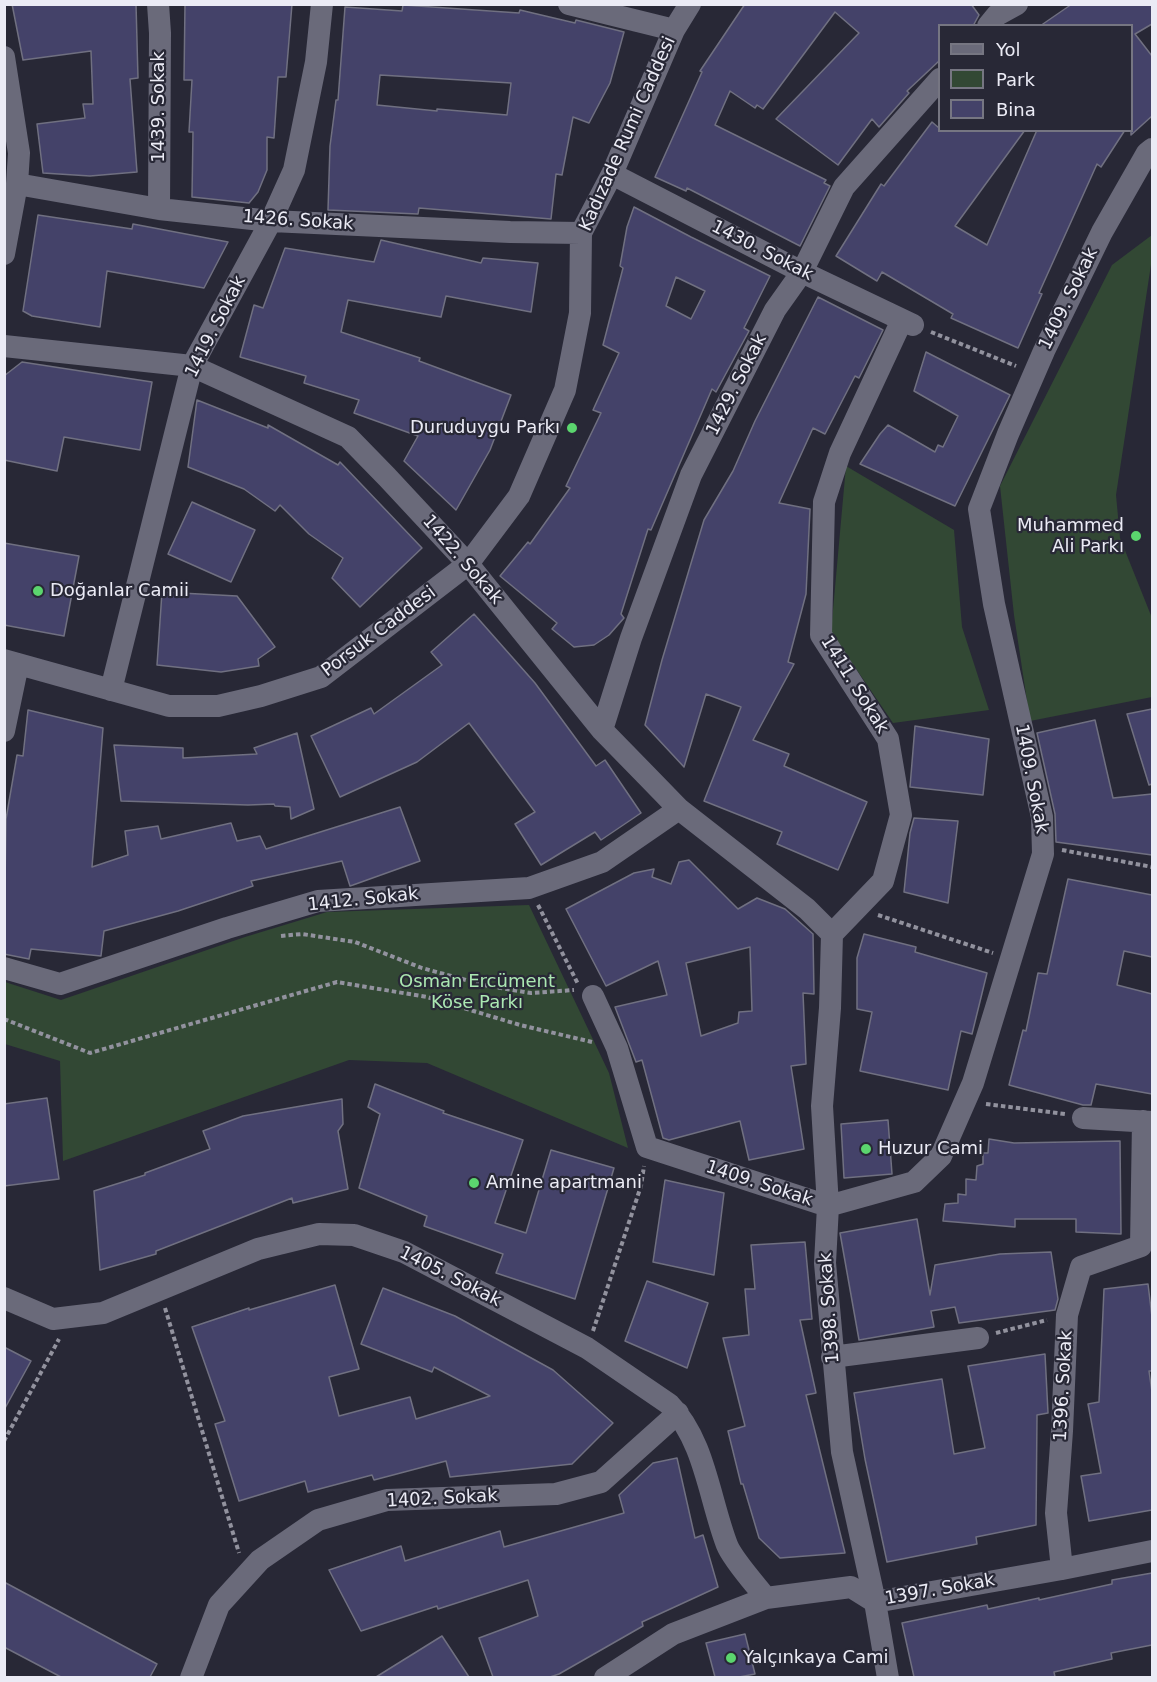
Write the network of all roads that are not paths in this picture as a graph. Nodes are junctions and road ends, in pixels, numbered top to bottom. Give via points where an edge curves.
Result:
1 (158, 4) edge
2 (322, 4) edge
3 (569, 4) edge
4 (690, 4) edge
5 (1017, 4) edge
6 (990, 24) edge
7 (674, 30) junction
8 (4, 57) edge
9 (938, 80) edge
10 (1152, 149) edge
11 (612, 174) junction
12 (17, 184) junction
13 (159, 209) junction
14 (271, 221) junction
15 (581, 233) junction
16 (4, 254) edge
17 (802, 272) junction
18 (908, 323) joint
19 (4, 346) edge
20 (192, 366) junction
21 (468, 564) junction
22 (11, 662) edge
23 (111, 690) junction
24 (602, 730) junction
25 (4, 731) edge
26 (679, 809) junction
27 (832, 934) junction
28 (4, 968) edge
29 (593, 996) dead end
30 (1083, 1118) road end
31 (1148, 1121) edge
32 (828, 1206) junction
33 (1147, 1248) edge
34 (4, 1298) edge
35 (978, 1338) road end
36 (832, 1357) junction
37 (678, 1413) junction
38 (1152, 1551) edge
39 (1062, 1569) junction
40 (766, 1598) junction
41 (875, 1602) junction
42 (191, 1677) edge
43 (605, 1677) edge
44 (888, 1677) edge

1 - 13 street, 1439. Sokak
2 - 14 street, 1419. Sokak via 316,62 294,170
3 - 7 street
4 - 7 street, Kadızade Rumi Caddesi
5 - 6 street
7 - 11 street, Kadızade Rumi Caddesi
8 - 12 street via 19,153
9 - 17 street, 1429. Sokak via 844,187
10 - 32 street, 1409. Sokak via 1102,232 1034,373 979,509 994,604 1042,817 1043,854 1012,960 973,1083 941,1156 914,1182
11 - 15 street, Kadızade Rumi Caddesi
11 - 17 street, 1430. Sokak
12 - 13 street, 1426. Sokak
12 - 16 street
13 - 14 street, 1426. Sokak
14 - 15 street, 1426. Sokak
14 - 20 street, 1419. Sokak
15 - 21 street, Kadızade Rumi Caddesi via 580,313 565,390 519,496
17 - 18 street, 1430. Sokak
17 - 24 street, 1429. Sokak via 775,310 691,476 631,638
18 - 27 street, 1411. Sokak via 840,453 824,502 821,635 888,740 901,815 883,881
19 - 20 street, 1422. Sokak
20 - 21 street, 1422. Sokak via 348,437
20 - 23 street, 1419. Sokak
21 - 23 street, Porsuk Caddesi via 321,677 218,706 169,706
21 - 24 street, 1422. Sokak
22 - 23 street, Porsuk Caddesi
22 - 25 street
24 - 26 street, 1422. Sokak
26 - 27 street, 1422. Sokak via 807,909
26 - 28 street, 1412. Sokak via 602,862 530,888 318,901 60,984
27 - 32 street, 1398. Sokak via 822,1106
29 - 32 street, 1409. Sokak via 617,1048 647,1147
30 - 31 street
31 - 33 street
32 - 36 street, 1398. Sokak via 825,1263
33 - 39 street, 1396. Sokak via 1081,1267 1068,1315 1056,1513
34 - 37 street, 1405. Sokak via 52,1318 103,1313 258,1248 320,1234 354,1235 404,1252 587,1348
35 - 36 street
36 - 41 street, 1398. Sokak via 842,1452
37 - 40 street, 1405. Sokak via 712,1493 728,1547
37 - 42 street, 1402. Sokak via 601,1482 556,1494 387,1500 318,1520 260,1560 219,1605
38 - 39 street, 1397. Sokak
39 - 41 street, 1397. Sokak
40 - 41 street, 1397. Sokak via 851,1587
40 - 43 street, 1397. Sokak via 673,1634
41 - 44 street, 1398. Sokak

